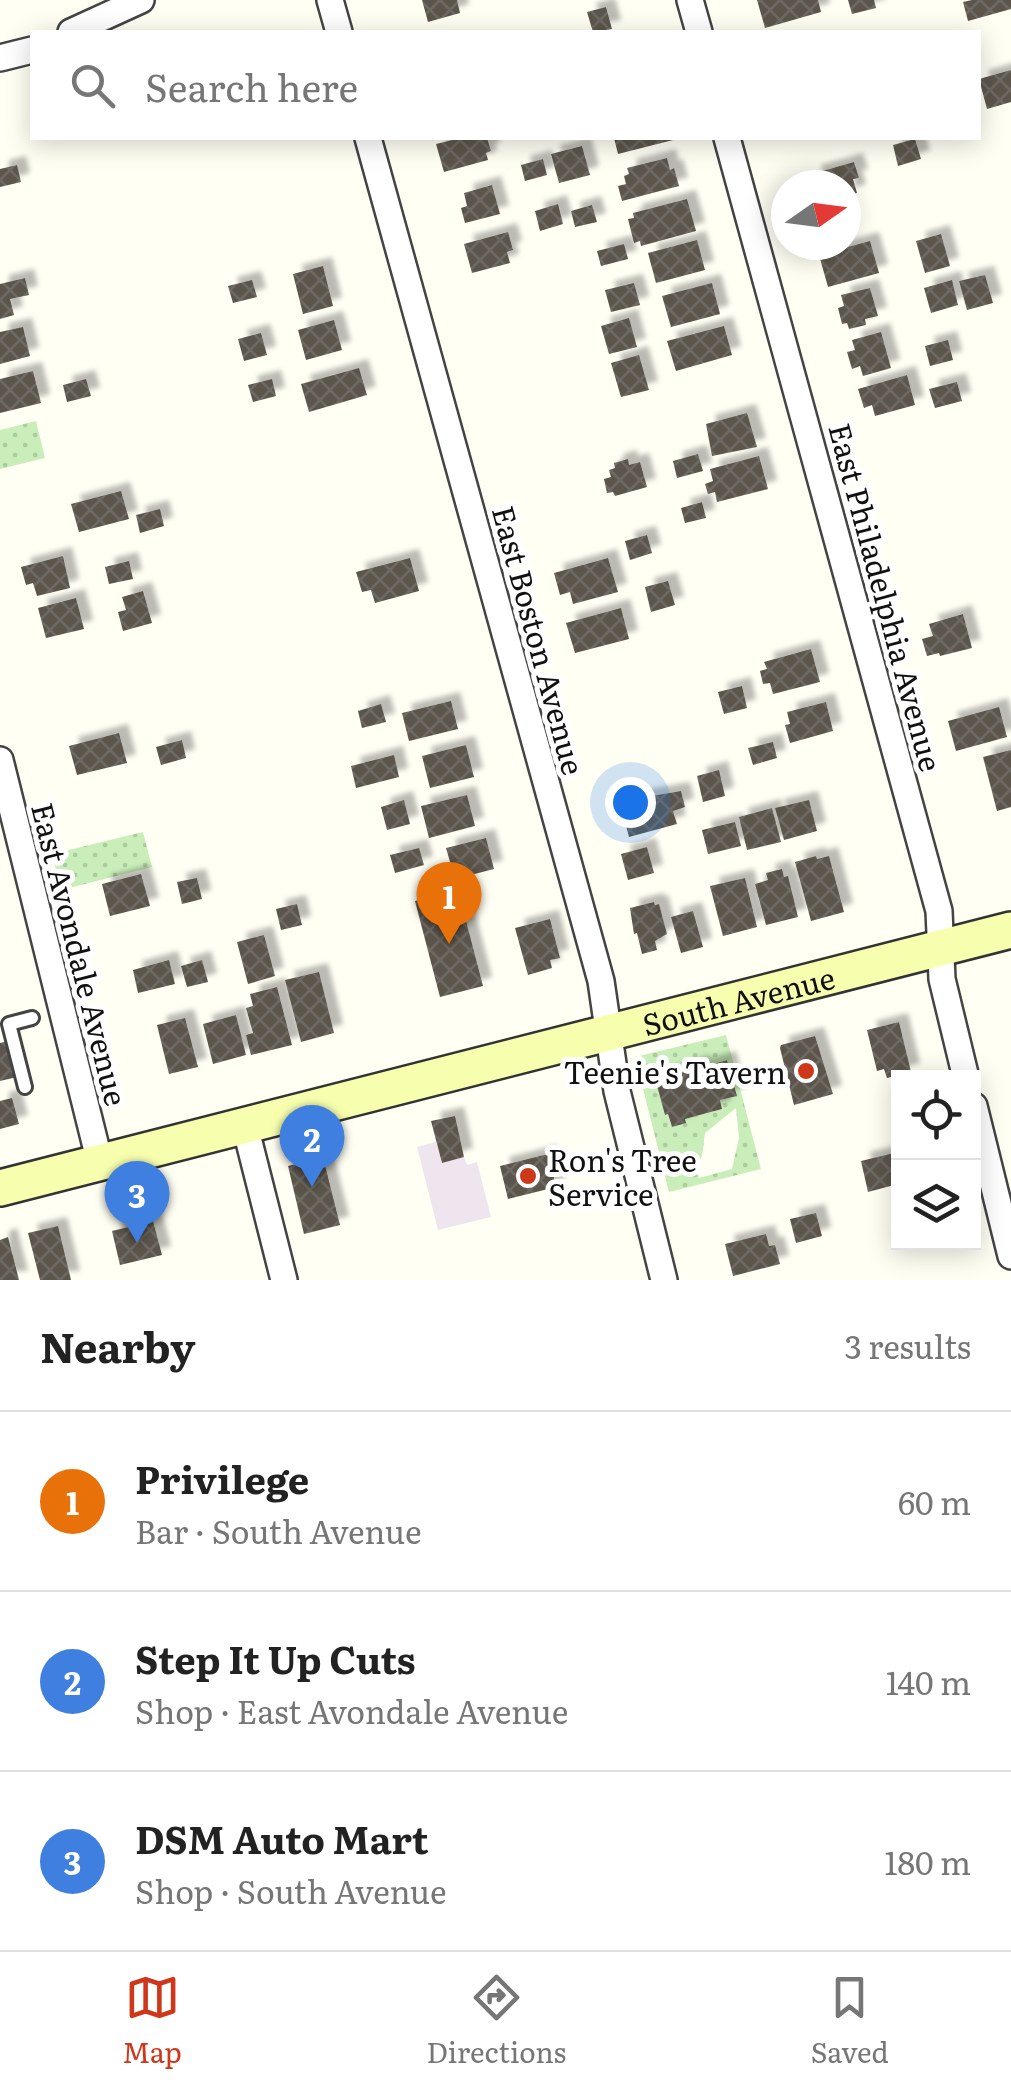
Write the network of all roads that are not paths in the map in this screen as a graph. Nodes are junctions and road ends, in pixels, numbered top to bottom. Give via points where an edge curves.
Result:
1 (142, 0) edge
2 (330, 0) edge
3 (690, 0) edge
4 (75, 30) edge
5 (338, 30) edge
6 (698, 30) edge
7 (30, 50) edge
8 (0, 58) edge
9 (369, 140) edge
10 (729, 140) edge
11 (0, 760) edge
12 (1011, 930) edge
13 (942, 948) junction
14 (32, 1018) dead end
15 (609, 1033) junction
16 (964, 1070) edge
17 (25, 1087) dead end
18 (245, 1126) junction
19 (981, 1134) edge
20 (100, 1163) junction
21 (0, 1188) edge
22 (1011, 1256) edge
23 (284, 1280) edge
24 (664, 1280) edge

1 - 4 street
2 - 5 street
3 - 6 street
7 - 8 street
9 - 15 street, East Boston Avenue
10 - 13 street, East Philadelphia Avenue via 940,914
11 - 20 street, East Avondale Avenue
12 - 13 main road, South Avenue
13 - 15 main road, South Avenue
13 - 16 street, East Philadelphia Avenue via 942,980
14 - 17 lane via 9,1024
15 - 18 main road, South Avenue
15 - 24 street, East Boston Avenue via 616,1091
18 - 20 main road, South Avenue
18 - 23 street
19 - 22 street
20 - 21 main road, South Avenue

